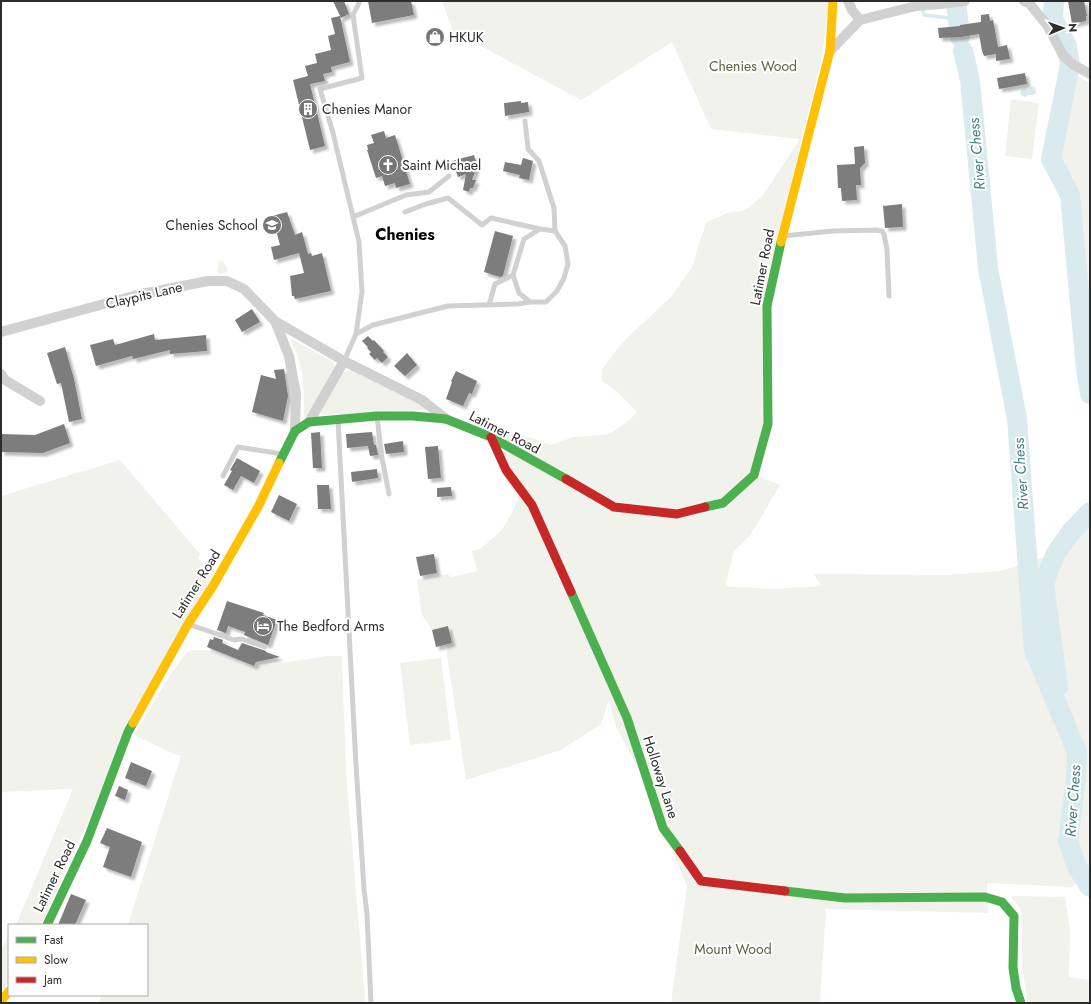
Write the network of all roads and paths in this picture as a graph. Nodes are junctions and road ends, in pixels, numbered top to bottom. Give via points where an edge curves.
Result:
1 (360, 1) edge
2 (833, 1) edge
3 (848, 1) edge
4 (964, 1) edge
5 (1024, 1) edge
6 (860, 20) junction
7 (830, 51) junction
8 (1086, 72) edge
9 (525, 121) dead end
10 (449, 176) dead end
11 (405, 212) dead end
12 (353, 217) junction
13 (540, 229) junction
14 (555, 231) junction
15 (782, 236) junction
16 (513, 275) junction
17 (889, 296) dead end
18 (530, 302) junction
19 (489, 305) junction
20 (275, 321) junction
21 (1, 332) edge
22 (356, 334) junction
23 (344, 361) junction
24 (1, 374) edge
25 (40, 401) dead end
26 (377, 416) junction
27 (338, 419) junction
28 (446, 419) junction
29 (309, 422) junction
30 (295, 431) junction
31 (491, 437) junction
32 (284, 454) junction
33 (222, 476) dead end
34 (389, 494) dead end
35 (188, 624) junction
36 (265, 647) dead end
37 (47, 924) edge
38 (8, 992) edge
39 (1, 1001) edge
40 (372, 1003) edge
41 (1020, 1003) edge

1 - 12 lane via 354,15 362,78 320,89
2 - 7 street, Latimer Road
3 - 6 street
4 - 6 street via 916,6
5 - 8 street via 1029,3 1047,25 1063,55
6 - 7 street
7 - 15 street, Latimer Road
9 - 14 lane via 528,149 539,161 554,208
10 - 12 lane via 429,192 406,195
11 - 13 lane via 448,198 482,225 491,218
12 - 22 lane via 359,242 362,292
13 - 14 lane
13 - 16 lane via 524,239
14 - 18 lane via 565,246 568,264 564,278 557,291 546,302
15 - 17 lane via 833,231 882,231 887,250
15 - 31 street, Latimer Road via 767,306 768,424 754,475 723,502 677,514 614,507
16 - 18 lane via 519,293
16 - 19 lane via 495,284
18 - 19 lane
19 - 22 lane via 448,306 373,325
20 - 21 street, Claypits Lane via 244,289 227,281 208,281 138,295
20 - 23 street, Claypits Lane
20 - 30 street, Claypits Lane via 289,356 296,394
22 - 23 lane
23 - 28 street, Claypits Lane via 422,400
23 - 29 street
24 - 25 street via 5,380
26 - 27 street, Latimer Road
26 - 28 street, Latimer Road
26 - 34 lane
27 - 29 street, Latimer Road
27 - 40 lane via 356,765
28 - 31 street, Latimer Road
29 - 30 street, Latimer Road
30 - 32 street, Latimer Road
31 - 41 street, Holloway Lane via 506,470 532,505 627,718 664,828 702,881 845,898 985,897 1002,902 1014,916 1013,968
32 - 33 lane via 238,447
32 - 35 street, Latimer Road via 258,507
35 - 36 lane via 234,640 242,639
35 - 37 street, Latimer Road via 128,732 87,842
38 - 39 street

